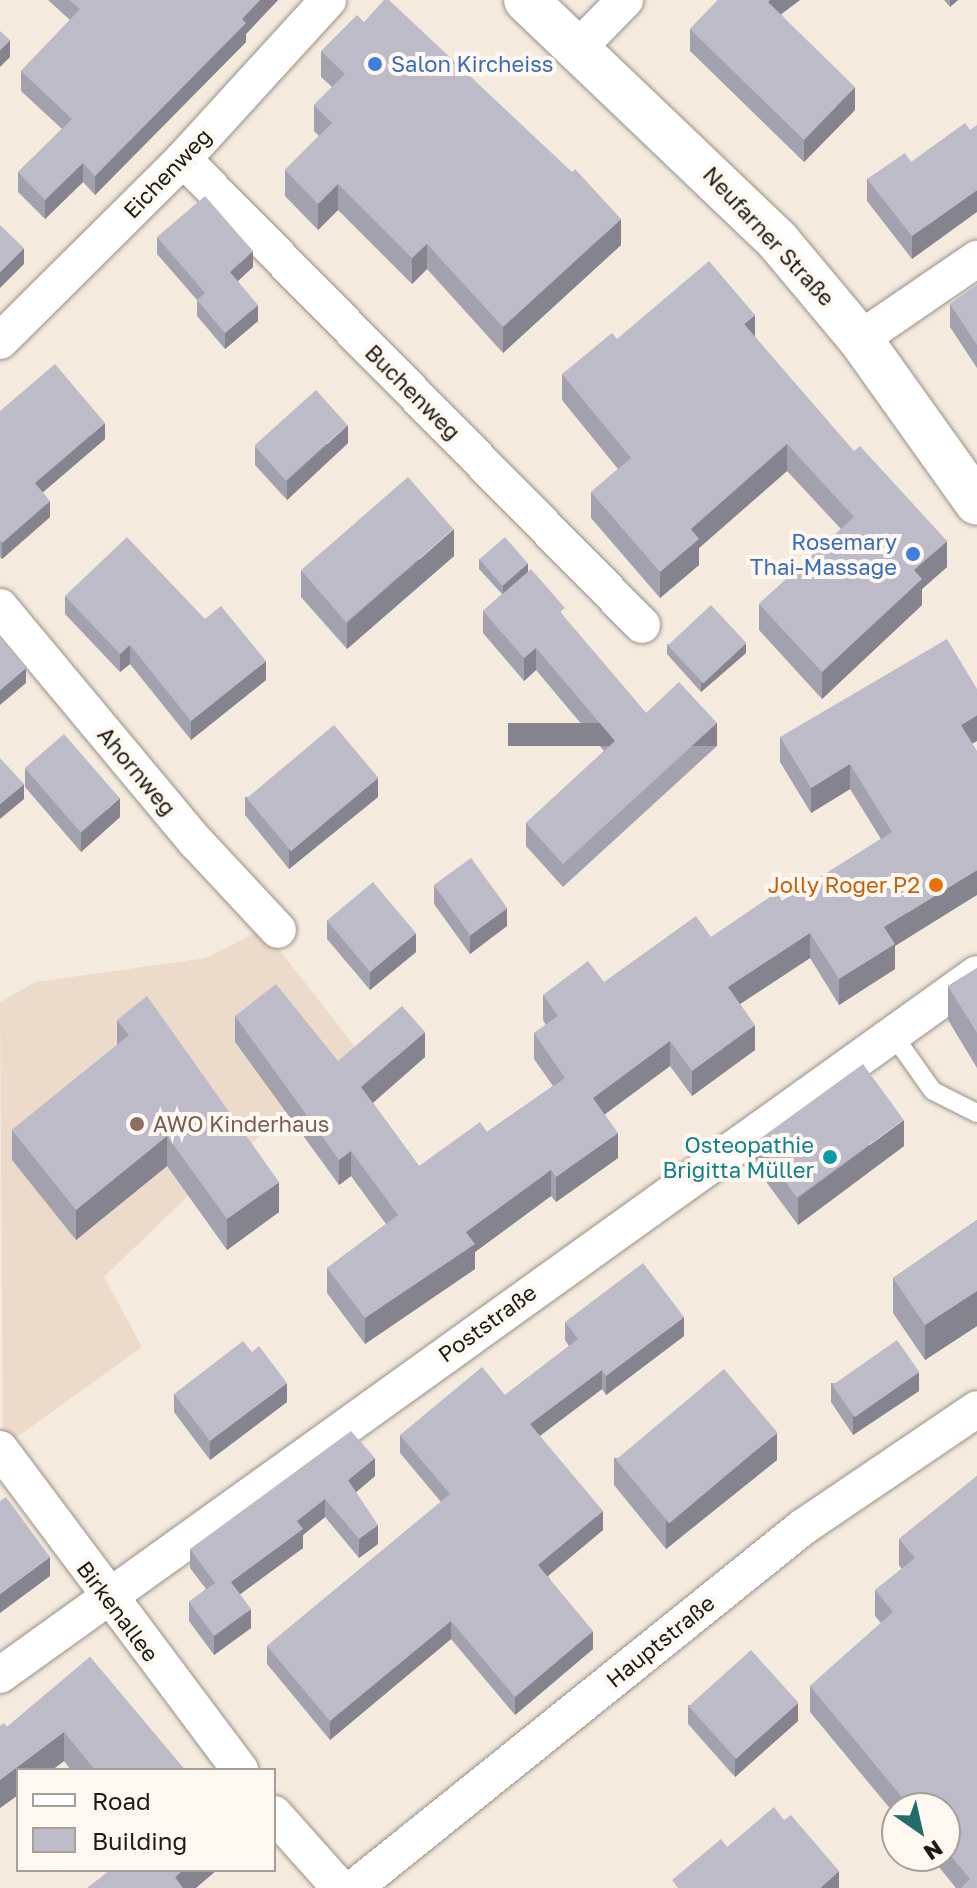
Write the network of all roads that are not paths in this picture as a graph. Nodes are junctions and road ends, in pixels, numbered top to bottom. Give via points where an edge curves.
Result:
1 (328, 0) edge
2 (526, 0) edge
3 (625, 0) edge
4 (579, 47) junction
5 (183, 159) junction
6 (977, 259) edge
7 (860, 339) junction
8 (0, 341) edge
9 (977, 503) edge
10 (0, 607) edge
11 (642, 625) dead end
12 (278, 930) dead end
13 (977, 974) edge
14 (891, 1032) junction
15 (977, 1113) edge
16 (977, 1409) edge
17 (0, 1449) edge
18 (107, 1597) junction
19 (0, 1675) edge
20 (238, 1768) edge
21 (276, 1816) edge
22 (340, 1888) edge
23 (354, 1888) edge

1 - 5 street, Eichenweg
2 - 4 street, Neufarner Straße
3 - 4 street
4 - 7 street, Neufarner Straße via 778,241
5 - 8 street, Eichenweg
5 - 11 street, Buchenweg
6 - 7 street
7 - 9 street, Neufarner Straße
10 - 12 street, Ahornweg via 196,842
13 - 14 street, Poststraße
14 - 15 lane via 933,1091
14 - 18 street, Poststraße
16 - 23 street, Hauptstraße via 803,1527
17 - 18 street, Birkenallee
18 - 19 street, Poststraße
18 - 20 street, Birkenallee
21 - 22 street

